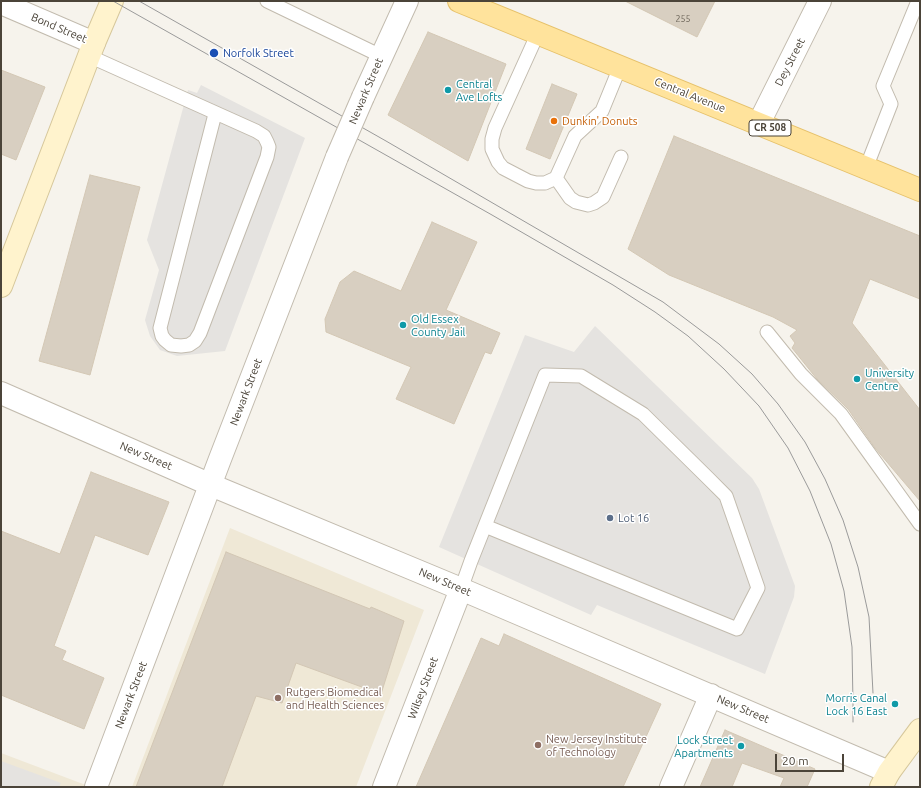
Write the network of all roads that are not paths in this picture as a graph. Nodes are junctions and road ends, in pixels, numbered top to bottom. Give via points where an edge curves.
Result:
1 (112, 1) edge
2 (267, 1) edge
3 (407, 1) edge
4 (459, 1) edge
5 (820, 1) edge
6 (918, 1) edge
7 (1, 3) edge
8 (538, 33) junction
9 (92, 50) junction
10 (381, 56) junction
11 (620, 67) junction
12 (215, 114) junction
13 (759, 123) junction
14 (621, 157) dead end
15 (866, 168) junction
16 (556, 178) junction
17 (920, 190) edge
18 (1, 286) edge
19 (767, 332) dead end
20 (1, 393) edge
21 (211, 485) junction
22 (920, 524) edge
23 (485, 526) junction
24 (461, 589) junction
25 (710, 695) junction
26 (920, 730) edge
27 (885, 779) edge
28 (96, 787) edge
29 (384, 787) edge
30 (671, 787) edge

1 - 9 main road
2 - 10 lane
3 - 10 street, Newark Street
4 - 8 main road, Central Avenue / CR 508
5 - 13 street, Dey Street
6 - 15 lane via 883,86 891,104
7 - 9 street, Bond Street
8 - 11 main road, Central Avenue / CR 508
8 - 16 lane via 495,128 492,145 494,155 503,168 528,181 545,183
9 - 12 lane
9 - 18 main road
10 - 21 street, Newark Street, bridge via 338,157
11 - 13 main road, Central Avenue / CR 508
11 - 16 lane via 602,112 575,136
12 - 12 lane via 160,328 165,340 181,346 195,341 200,333 269,152 264,136
13 - 15 main road, Central Avenue / CR 508
14 - 16 lane via 606,192 599,200 588,205 570,198
15 - 17 main road, Central Avenue / CR 508
19 - 22 lane via 801,374 841,414
20 - 21 street, New Street
21 - 24 street, New Street
21 - 28 street, Newark Street
23 - 23 lane via 545,375 581,376 643,414 726,496 758,588 737,629
23 - 24 lane
24 - 25 street, New Street
24 - 29 street, Wilsey Street
25 - 27 street, New Street
25 - 30 street
26 - 27 main road

